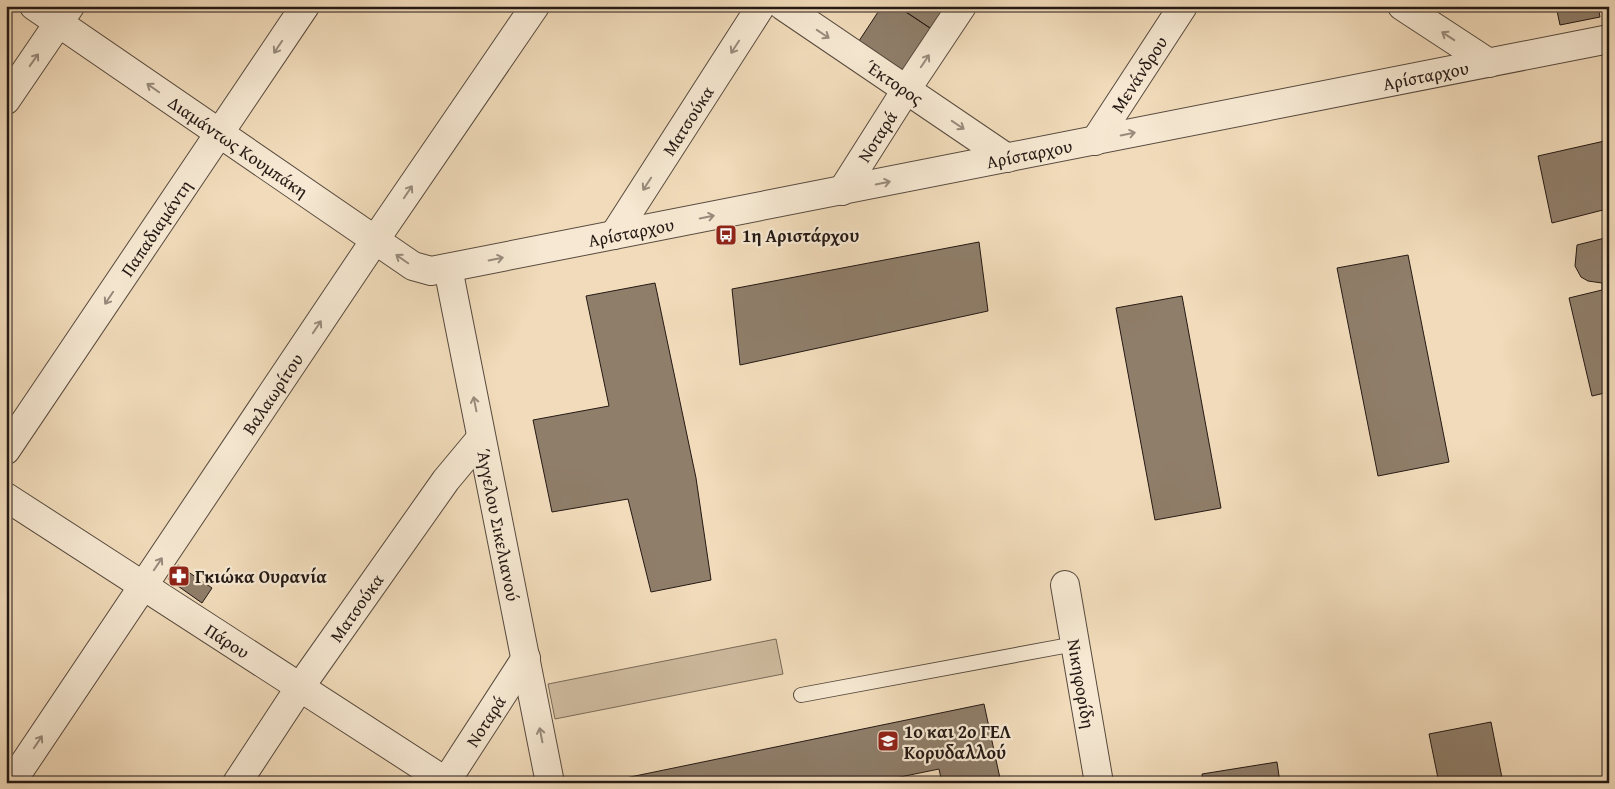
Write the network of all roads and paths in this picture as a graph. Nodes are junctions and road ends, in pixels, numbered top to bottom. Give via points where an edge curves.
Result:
1 (34, 6) edge
2 (305, 6) edge
3 (536, 6) edge
4 (761, 6) edge
5 (783, 6) edge
6 (962, 6) edge
7 (1183, 6) edge
8 (1417, 10) edge
9 (65, 15) edge
10 (1609, 39) edge
11 (1488, 63) junction
12 (906, 90) junction
13 (6, 100) edge
14 (220, 134) junction
15 (1095, 141) junction
16 (1007, 158) junction
17 (842, 191) junction
18 (614, 235) junction
19 (375, 240) junction
20 (448, 268) junction
21 (482, 438) junction
22 (6, 450) edge
23 (6, 497) edge
24 (1065, 585) dead end
25 (143, 586) junction
26 (1076, 644) junction
27 (526, 658) junction
28 (300, 687) junction
29 (801, 695) dead end
30 (447, 782) edge
31 (11, 783) edge
32 (237, 783) edge
33 (550, 783) edge
34 (1099, 783) edge

1 - 9 street, Διαμάντως Κουμπάκη
2 -> 14 street, Παπαδιαμάντη
19 -> 3 street, Βαλαωρίτου
4 -> 18 street, Ματσούκα
5 -> 12 street, Έκτορος
12 -> 6 street, Νοταρά
7 - 15 street, Μενάνδρου
11 -> 8 street
13 -> 9 street
14 -> 9 street, Διαμάντως Κουμπάκη
10 - 11 street, Αρίσταρχου
15 -> 11 street, Αρίσταρχου
12 -> 16 street, Έκτορος
12 - 17 street, Νοταρά
14 - 19 street, Διαμάντως Κουμπάκη
14 -> 22 street, Παπαδιαμάντη
15 - 16 street, Αρίσταρχου
17 -> 16 street, Αρίσταρχου
18 -> 17 street, Αρίσταρχου
20 -> 18 street, Αρίσταρχου
20 -> 19 street, Διαμάντως Κουμπάκη via 431,271 413,266
25 -> 19 street, Βαλαωρίτου
21 -> 20 street, Άγγελου Σικελιανού
21 - 27 street, Άγγελου Σικελιανού
21 - 28 street, Ματσούκα via 446,480
23 - 25 street, Πάρου
24 - 26 street, Νικηφορίδη
25 - 28 street, Πάρου
31 -> 25 street, Βαλαωρίτου
26 - 29 lane
26 - 34 street, Νικηφορίδη
27 - 30 street, Νοταρά
33 -> 27 street, Άγγελου Σικελιανού
28 - 30 street, Πάρου
28 - 32 street, Ματσούκα

